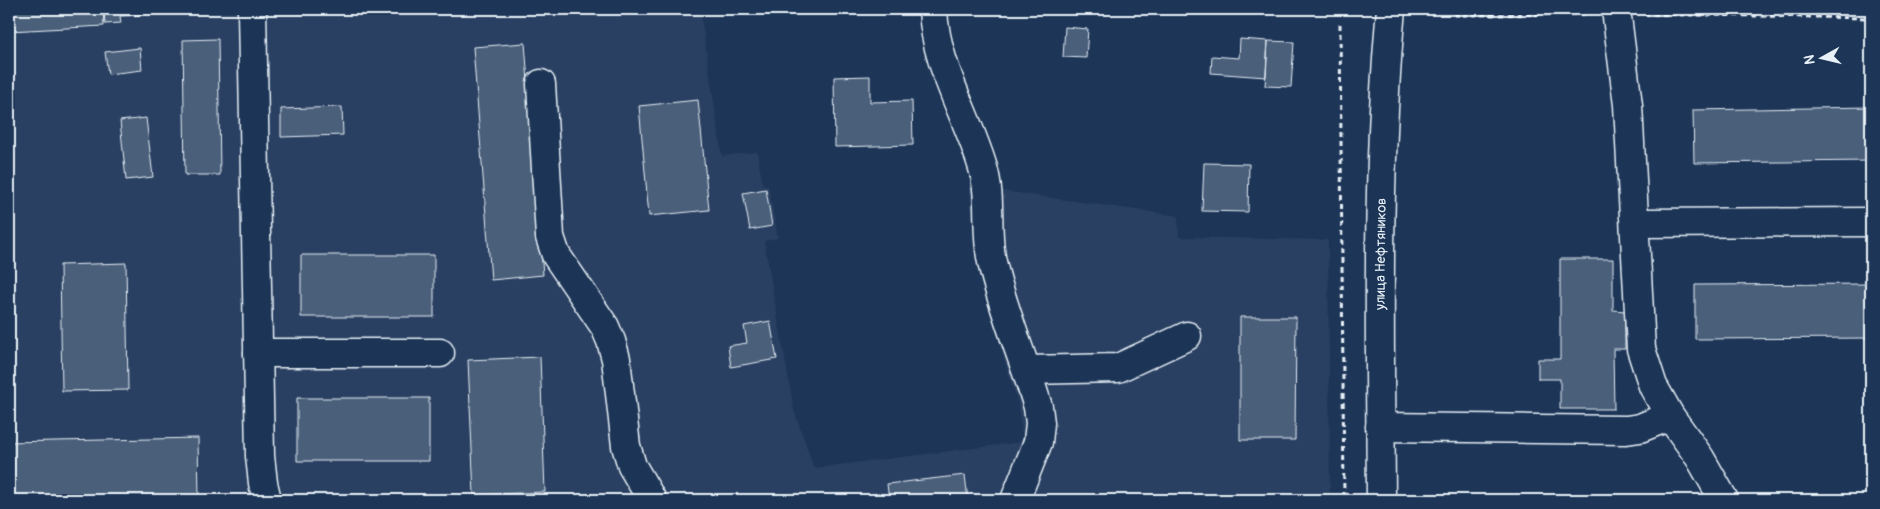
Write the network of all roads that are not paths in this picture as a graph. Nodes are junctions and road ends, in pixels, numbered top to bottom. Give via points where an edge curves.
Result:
1 (252, 9) edge
2 (933, 9) edge
3 (1391, 9) edge
4 (1616, 11) edge
5 (541, 84) dead end
6 (1871, 222) edge
7 (1635, 223) junction
8 (1186, 336) dead end
9 (258, 353) junction
10 (440, 353) dead end
11 (1027, 370) junction
12 (1670, 416) junction
13 (1380, 427) junction
14 (267, 500) edge
15 (652, 500) edge
16 (1015, 500) edge
17 (1380, 500) edge
18 (1724, 500) edge

1 - 9 street
2 - 11 street via 941,56 984,170 992,260
3 - 13 street, улица Нефтяников via 1381,194
4 - 7 street via 1628,105
5 - 15 street via 550,237 556,255 611,341 626,446 632,466
6 - 7 street
7 - 12 street via 1641,349 1653,386
8 - 11 street via 1118,368
9 - 10 street
9 - 14 street via 260,456
11 - 16 street via 1040,423 1038,442
12 - 13 street via 1626,430
12 - 18 street via 1700,458
13 - 17 street, улица Нефтяников

